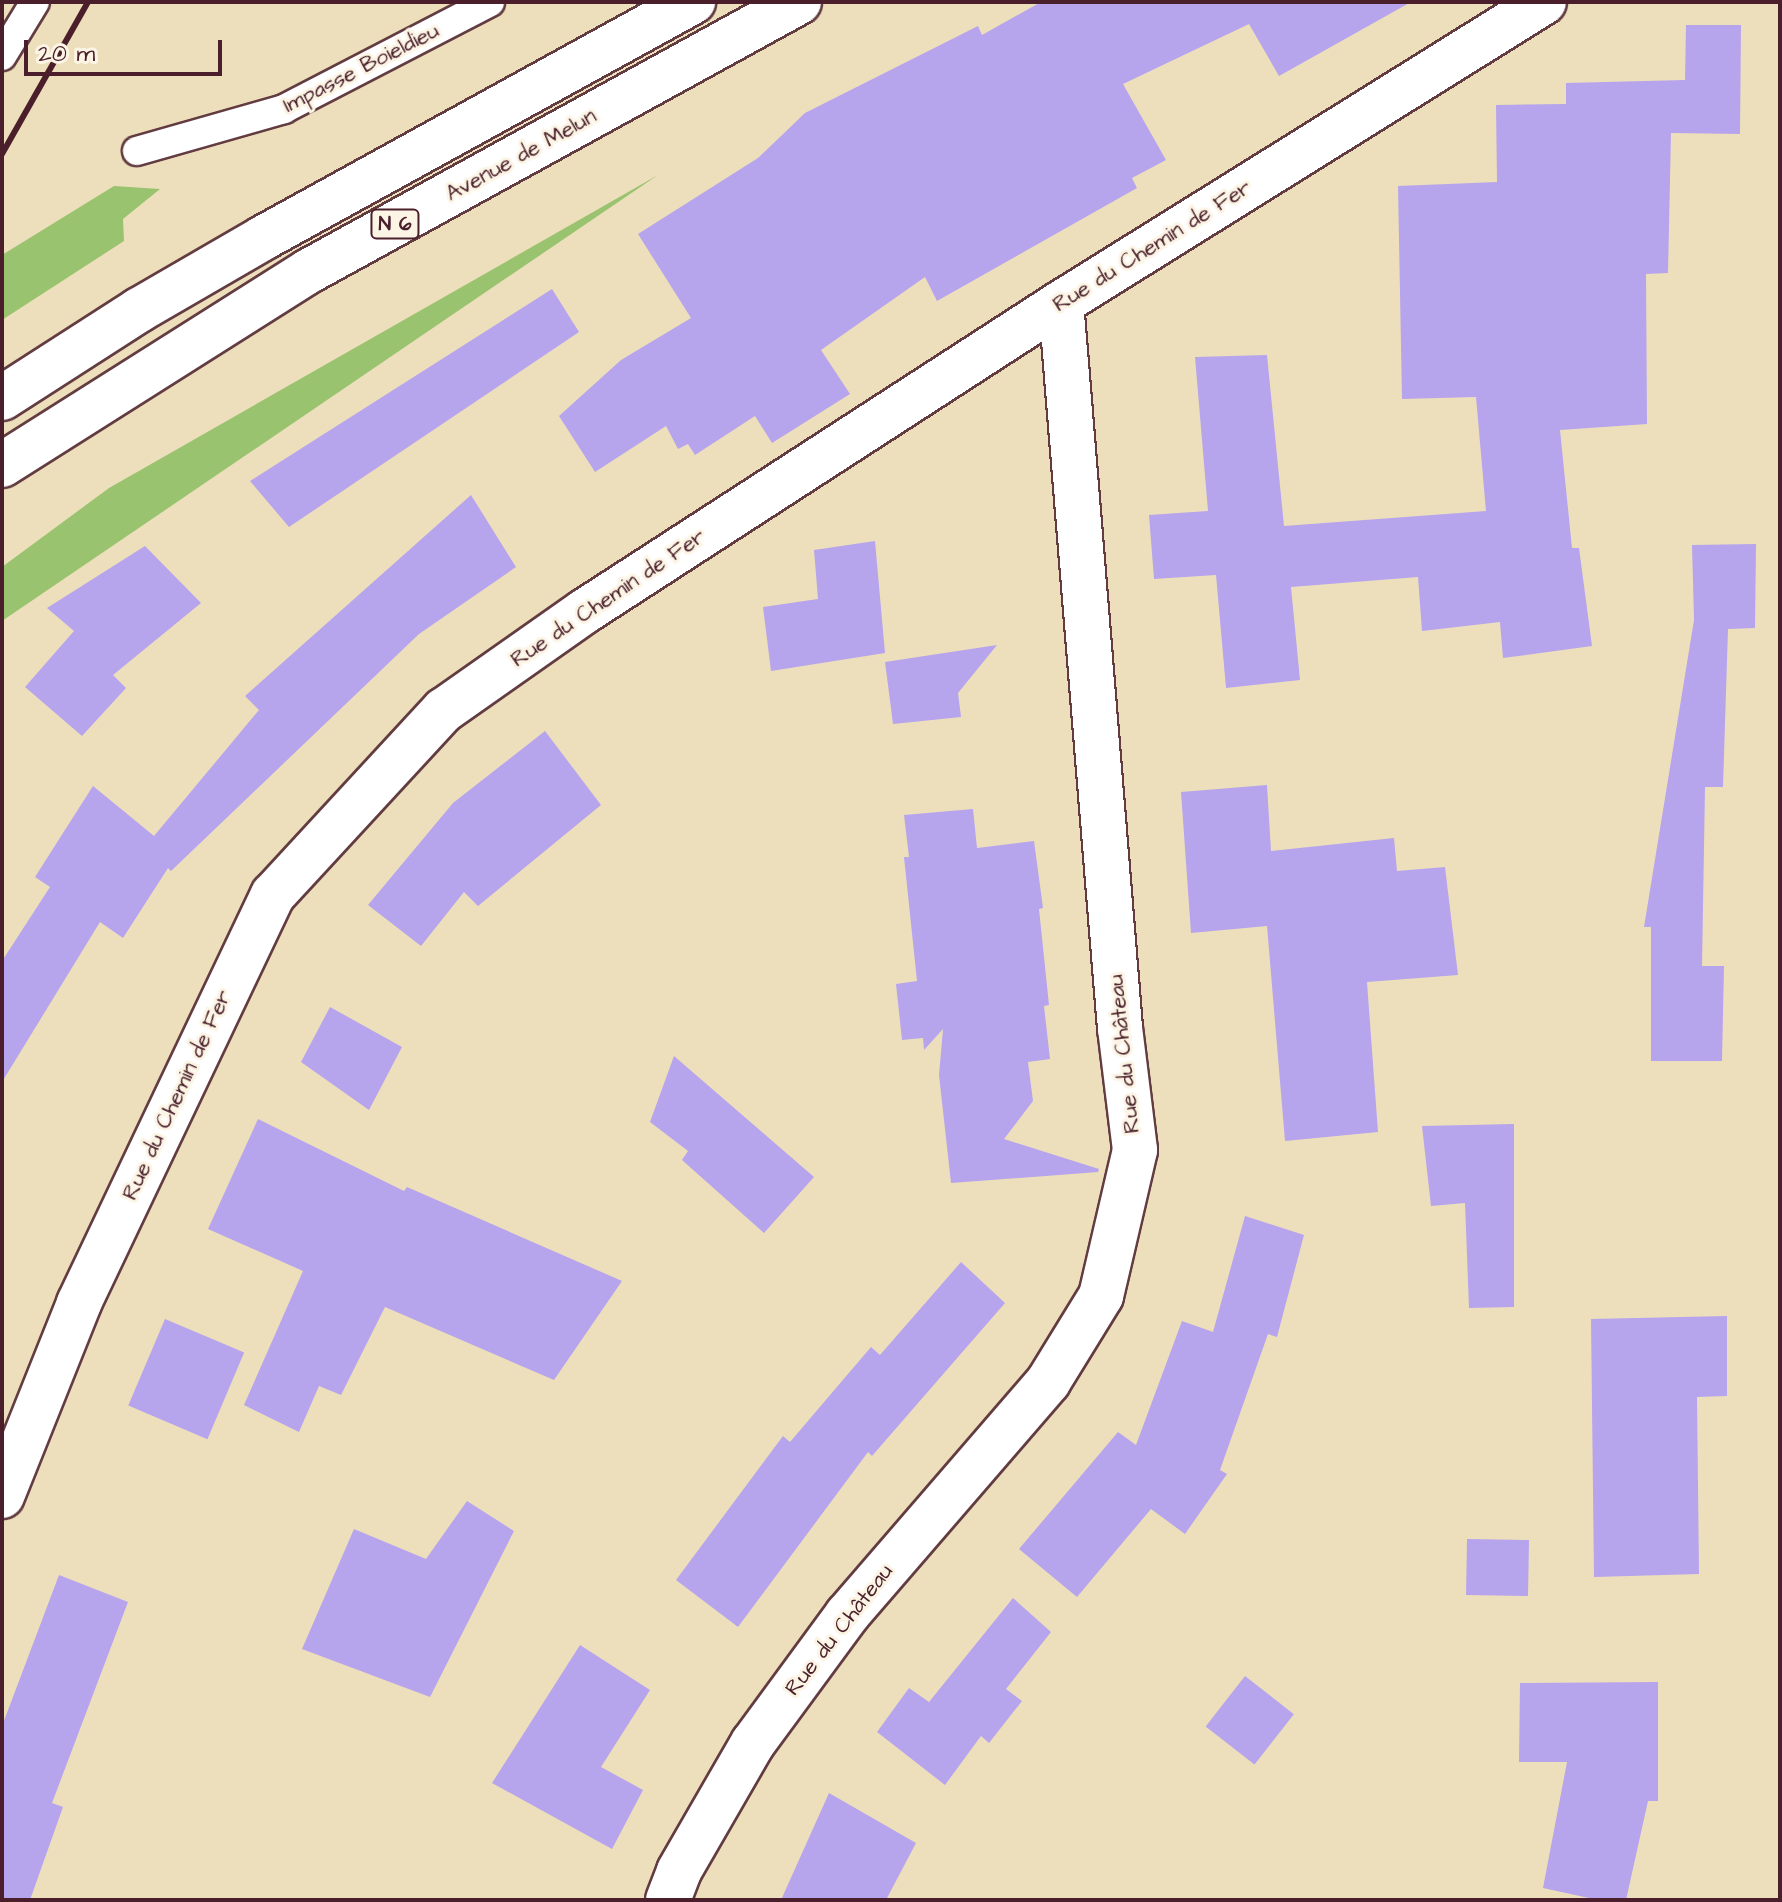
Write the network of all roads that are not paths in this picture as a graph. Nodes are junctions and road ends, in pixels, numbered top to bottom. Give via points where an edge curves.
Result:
1 (35, 2) edge
2 (490, 2) edge
3 (693, 2) edge
4 (799, 2) edge
5 (1544, 2) edge
6 (2, 56) edge
7 (137, 151) dead end
8 (1061, 303) junction
9 (2, 398) edge
10 (2, 465) edge
11 (2, 1496) edge
12 (668, 1900) edge

1 - 6 lane
2 - 7 lane, Impasse Boieldieu via 284,109
3 - 9 main road, N 6 via 263,238
4 - 10 main road, Avenue de Melun / N 6 via 309,271
5 - 8 main road, Rue du Chemin de Fer
8 - 11 main road, Rue du Chemin de Fer via 585,611 444,710 273,895 79,1303
8 - 12 main road, Rue du Château via 1120,1028 1135,1150 1101,1296 1048,1382 847,1615 753,1743 679,1871

